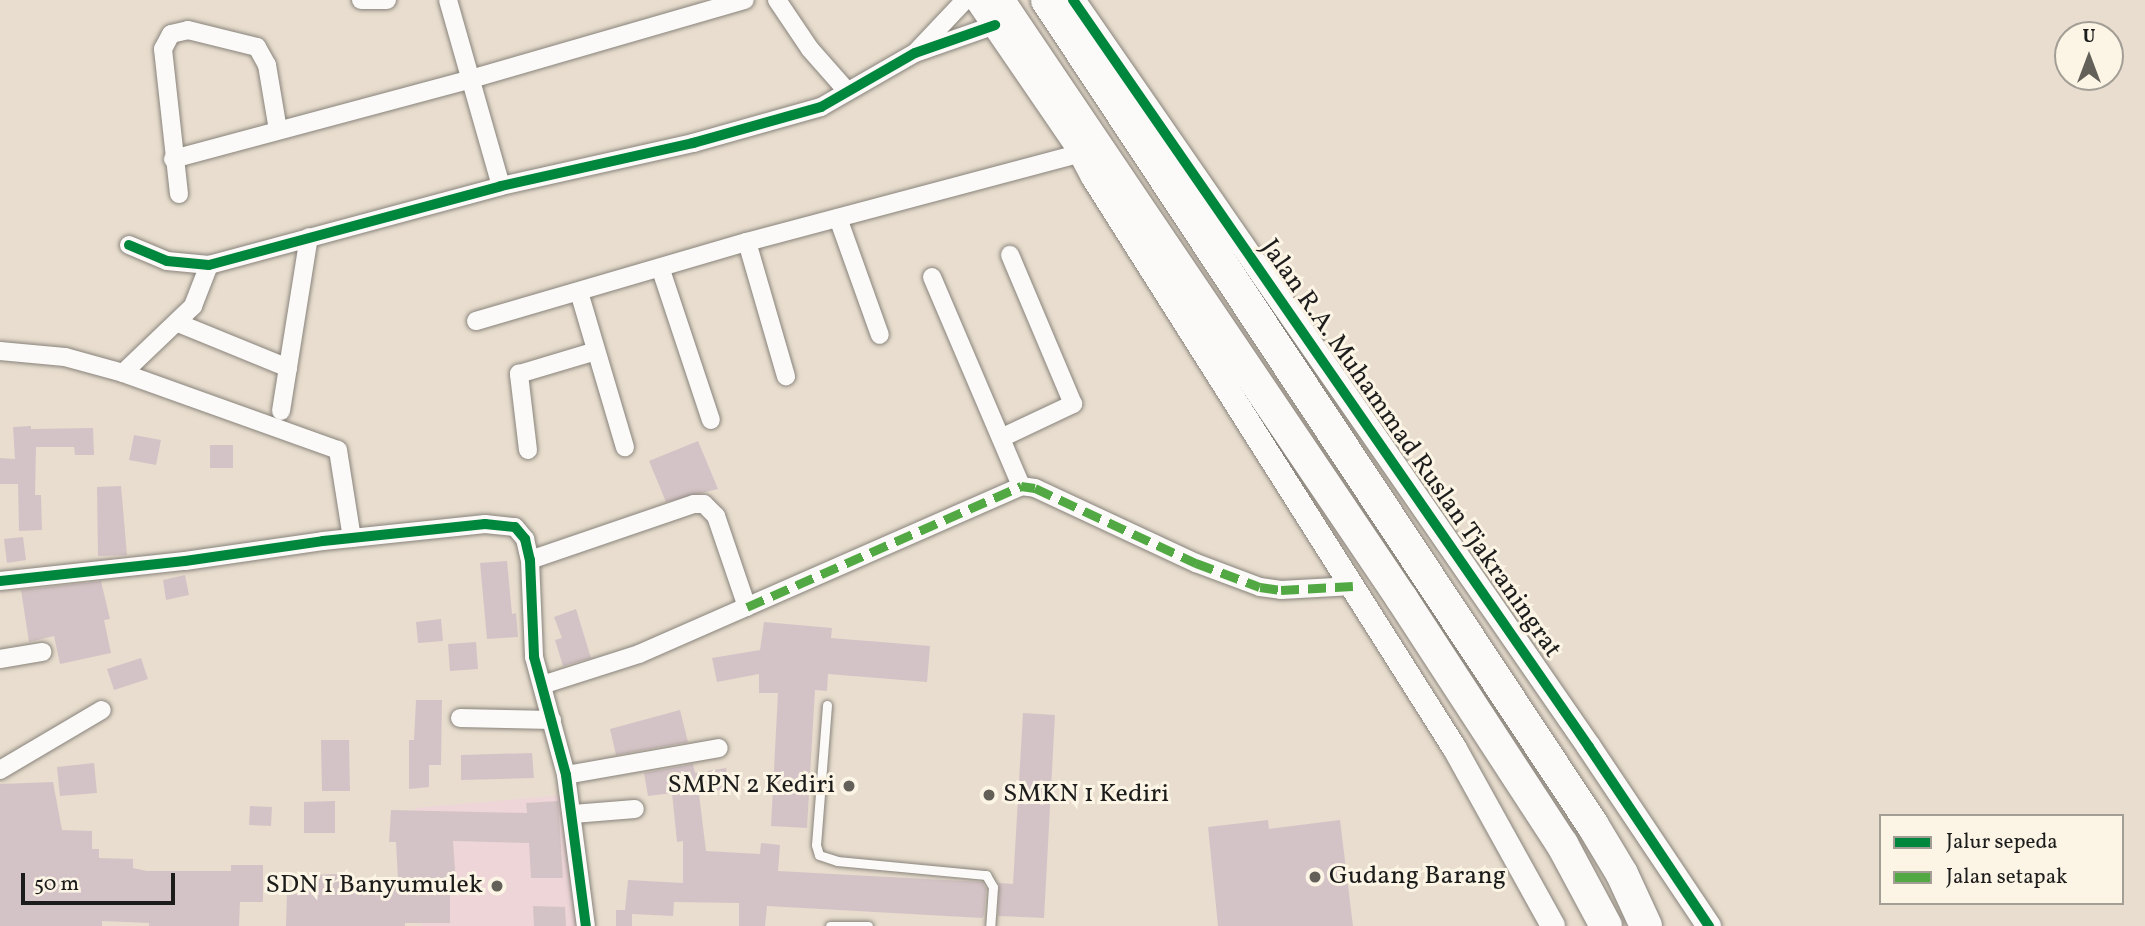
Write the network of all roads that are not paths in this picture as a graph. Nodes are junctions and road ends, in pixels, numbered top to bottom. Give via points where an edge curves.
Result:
1 (361, 0) edge
2 (387, 0) edge
3 (448, 0) edge
4 (745, 0) edge
5 (777, 0) edge
6 (965, 0) edge
7 (976, 0) edge
8 (1054, 0) edge
9 (996, 13) edge
10 (915, 53) junction
11 (1085, 55) junction
12 (471, 79) junction
13 (1054, 82) junction
14 (847, 91) junction
15 (1145, 106) junction
16 (278, 130) junction
17 (1078, 148) junction
18 (173, 159) junction
19 (501, 186) junction
20 (179, 194) dead end
21 (838, 218) junction
22 (309, 237) junction
23 (747, 242) junction
24 (129, 246) dead end
25 (1010, 255) dead end
26 (209, 265) junction
27 (661, 270) junction
28 (932, 277) dead end
29 (579, 292) junction
30 (476, 321) dead end
31 (178, 323) junction
32 (880, 335) dead end
33 (0, 351) edge
34 (596, 351) junction
35 (288, 368) junction
36 (123, 373) junction
37 (786, 376) dead end
38 (281, 411) dead end
39 (711, 420) dead end
40 (1001, 438) junction
41 (625, 447) dead end
42 (528, 450) dead end
43 (1021, 486) junction
44 (352, 538) junction
45 (530, 561) junction
46 (0, 581) edge
47 (1353, 586) junction
48 (747, 607) junction
49 (42, 652) dead end
50 (0, 659) edge
51 (542, 685) junction
52 (827, 705) dead end
53 (102, 710) dead end
54 (460, 718) dead end
55 (552, 720) junction
56 (719, 748) dead end
57 (0, 770) edge
58 (566, 775) junction
59 (635, 808) dead end
60 (573, 814) junction
61 (586, 926) edge
62 (830, 926) edge
63 (868, 926) edge
64 (990, 926) edge
65 (1553, 926) edge
66 (1606, 926) edge
67 (1646, 926) edge
68 (1709, 926) edge

1 - 2 street
3 - 12 street
4 - 12 street
5 - 14 street via 818,60
6 - 10 street
7 - 9 street
8 - 11 highway, Jalan R.A. Muhammad Ruslan Tjakraningrat
8 - 15 street, Jalan R.A. Muhammad Ruslan Tjakraningrat
9 - 10 street
9 - 13 highway
9 - 17 street
10 - 14 street
11 - 15 highway
11 - 67 highway, Jalan R.A. Muhammad Ruslan Tjakraningrat via 1592,824
12 - 16 street
12 - 19 street
13 - 17 highway
13 - 66 highway via 1539,809
14 - 19 street via 821,107 780,120
15 - 68 street, Jalan R.A. Muhammad Ruslan Tjakraningrat
16 - 18 street
16 - 18 street via 267,65 257,47 188,30 176,32 167,37 163,48
17 - 21 street
17 - 47 street
18 - 20 street
19 - 22 street
21 - 23 street
21 - 32 street
22 - 26 street
22 - 35 street
23 - 27 street
23 - 37 street
24 - 26 street via 167,261
25 - 40 street via 1073,404
26 - 31 street via 200,293
27 - 29 street
27 - 39 street
28 - 40 street
29 - 30 street
29 - 34 street
31 - 35 street
31 - 36 street
33 - 36 street via 65,357
34 - 41 street
34 - 42 street via 519,374
35 - 38 street
36 - 44 street via 338,450
40 - 43 street
43 - 47 street via 1035,488 1196,563 1260,587
43 - 48 street
44 - 45 street via 508,525 522,534
44 - 46 street
45 - 48 street via 704,504 716,516
45 - 51 street via 533,644
47 - 65 street via 1455,749
48 - 51 street via 639,654
49 - 50 street
51 - 55 street
52 - 64 lane via 816,845 819,855 837,861 986,876 993,887
53 - 57 street
54 - 55 street
55 - 58 street
56 - 58 street
58 - 60 street
59 - 60 street
60 - 61 street
62 - 63 lane

